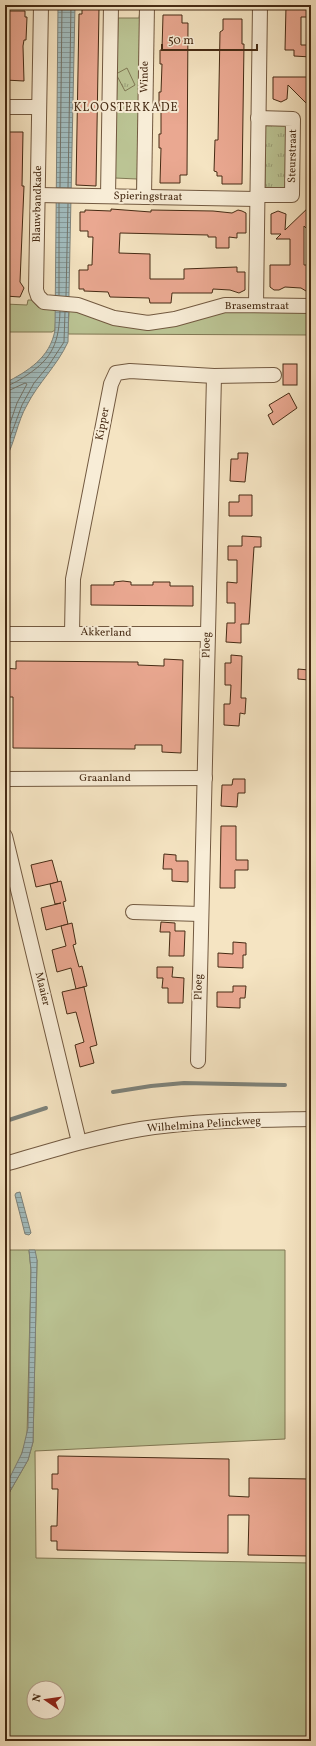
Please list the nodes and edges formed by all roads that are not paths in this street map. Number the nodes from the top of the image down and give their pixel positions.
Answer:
1 (41, 5) edge
2 (111, 5) edge
3 (147, 5) edge
4 (260, 5) edge
5 (5, 107) edge
6 (39, 107) junction
7 (258, 118) junction
8 (38, 195) junction
9 (108, 196) junction
10 (144, 197) junction
11 (257, 197) junction
12 (48, 302) joint
13 (256, 305) junction
14 (311, 306) edge
15 (274, 375) dead end
16 (214, 376) junction
17 (72, 633) junction
18 (5, 634) edge
19 (208, 634) junction
20 (205, 778) junction
21 (5, 779) edge
22 (5, 836) edge
23 (133, 912) dead end
24 (200, 914) junction
25 (198, 1061) dead end
26 (311, 1119) edge
27 (79, 1142) junction
28 (5, 1164) edge

1 - 6 street, Blauwbandkade
2 - 9 street
3 - 10 street, Winde
4 - 7 street
5 - 6 street
6 - 8 street, Blauwbandkade
7 - 11 street
7 - 11 street, Steurstraat
8 - 9 street, Spieringstraat
8 - 12 street, Blauwbandkade
9 - 10 street, Spieringstraat
10 - 11 street, Spieringstraat
11 - 13 street
12 - 13 street, Brasemstraat
13 - 14 street, Brasemstraat
15 - 16 street, Kipper
16 - 17 street, Kipper
16 - 19 street, Ploeg
17 - 18 street, Akkerland
17 - 19 street, Akkerland
19 - 20 street, Ploeg
20 - 21 street, Graanland
20 - 24 street, Ploeg
22 - 27 street, Maaier
23 - 24 street
24 - 25 street, Ploeg
26 - 27 street, Wilhelmina Pelinckweg
27 - 28 street, Wilhelmina Pelinckweg

